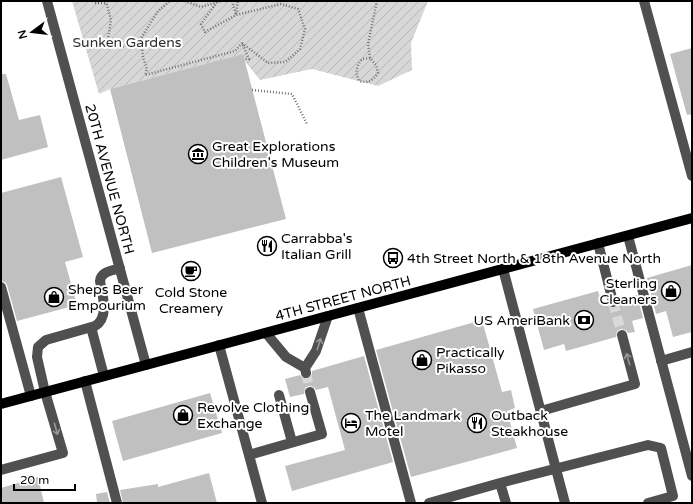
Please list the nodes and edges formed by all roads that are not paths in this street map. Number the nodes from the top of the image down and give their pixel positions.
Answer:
1 (47, 1) edge
2 (644, 1) edge
3 (692, 176) edge
4 (692, 218) edge
5 (628, 236) junction
6 (598, 243) junction
7 (120, 268) junction
8 (503, 269) junction
9 (1, 287) edge
10 (613, 302) tunnel mouth
11 (358, 308) junction
12 (328, 316) junction
13 (91, 327) junction
14 (266, 333) junction
15 (622, 335) tunnel mouth
16 (219, 345) junction
17 (692, 352) edge
18 (661, 361) junction
19 (146, 365) junction
20 (104, 376) junction
21 (85, 381) junction
22 (45, 392) junction
23 (310, 392) tunnel mouth
24 (279, 395) dead end
25 (31, 396) junction
26 (1, 404) edge
27 (541, 411) junction
28 (292, 442) junction
29 (249, 455) junction
30 (1, 470) edge
31 (556, 470) junction
32 (692, 476) edge
33 (500, 483) junction
34 (443, 501) edge
35 (117, 503) edge
36 (262, 503) edge
37 (411, 503) edge
38 (429, 503) edge
39 (506, 503) edge
40 (565, 503) edge
41 (648, 503) edge

1 - 7 street, 20TH AVENUE NORTH
2 - 3 street
4 - 5 main road, 4TH STREET NORTH
5 - 6 main road, 4TH STREET NORTH
5 - 18 street
6 - 8 main road, 4TH STREET NORTH
6 - 10 street
7 - 13 street
7 - 19 street, 20TH AVENUE NORTH
8 - 11 main road, 4TH STREET NORTH
8 - 27 street
9 - 25 street
11 - 12 main road, 4TH STREET NORTH
11 - 37 street
12 - 14 main road, 4TH STREET NORTH
14 -> 12 street
13 - 20 street
13 - 22 street
14 - 16 main road, 4TH STREET NORTH
27 -> 15 street
16 - 19 main road, 4TH STREET NORTH
16 - 29 street
17 - 18 street
18 - 32 street
19 - 20 main road, 4TH STREET NORTH
20 - 21 main road, 4TH STREET NORTH
21 - 22 main road, 4TH STREET NORTH
21 - 35 street
22 - 25 main road, 4TH STREET NORTH
22 -> 30 street
23 - 28 street
24 - 28 street
25 - 26 main road, 4TH STREET NORTH
27 - 31 street
28 - 29 street
29 - 36 street
31 - 33 street
31 - 40 street
31 - 41 street
33 - 34 street
33 - 39 street
34 - 38 street

